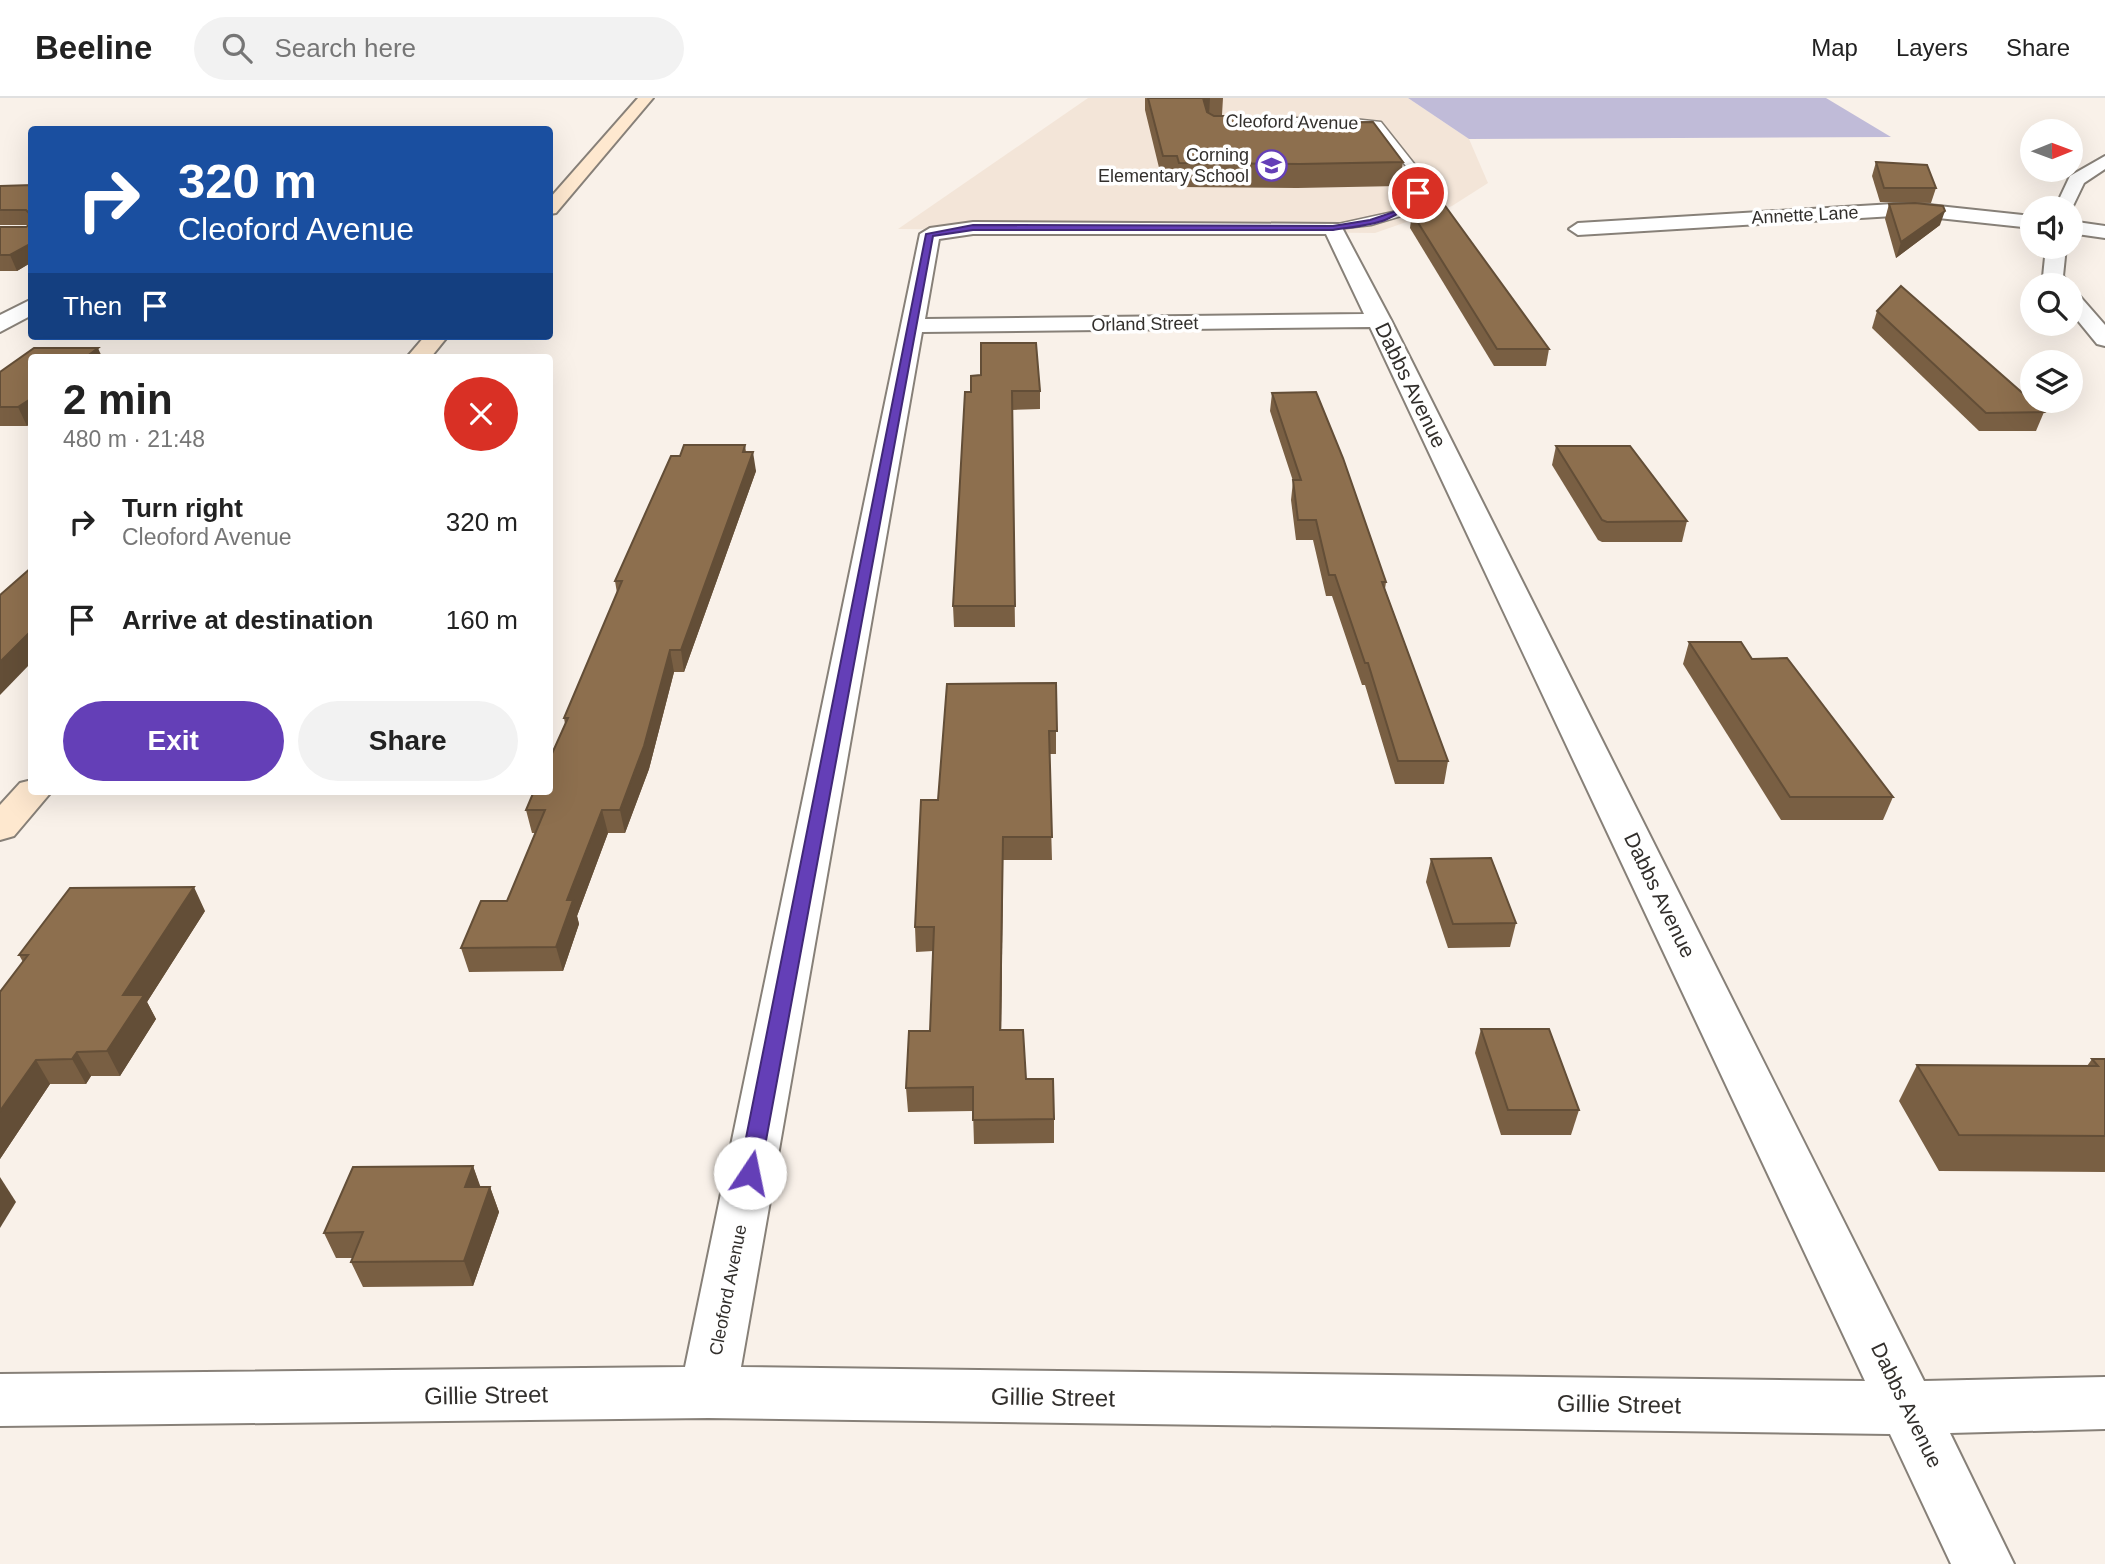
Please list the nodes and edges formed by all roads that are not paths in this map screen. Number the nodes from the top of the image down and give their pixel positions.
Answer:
1 (646, 98) edge
2 (1385, 131) junction
3 (1213, 133) edge
4 (1331, 133) edge
5 (2105, 161) edge
6 (2069, 196) edge
7 (553, 206) edge
8 (2020, 221) edge
9 (1333, 228) junction
10 (1578, 229) dead end
11 (2083, 229) edge
12 (2105, 232) edge
13 (28, 308) edge
14 (2083, 313) edge
15 (1380, 320) junction
16 (0, 325) edge
17 (911, 326) junction
18 (2105, 339) edge
19 (434, 340) edge
20 (422, 354) edge
21 (29, 795) edge
22 (0, 828) edge
23 (708, 1392) junction
24 (0, 1400) edge
25 (2105, 1404) edge
26 (1909, 1408) junction
27 (1983, 1564) edge

1 - 7 street
2 - 3 lane, Cleoford Avenue
2 - 4 lane
2 - 9 lane, Cleoford Avenue
5 - 6 street
8 - 10 street, Annette Lane
9 - 15 street, Dabbs Avenue
9 - 17 street, Cleoford Avenue
11 - 12 street
13 - 16 street
14 - 18 street
15 - 17 street, Orland Street
15 - 26 street, Dabbs Avenue
17 - 23 street, Cleoford Avenue
19 - 20 street
21 - 22 street
23 - 24 street, Gillie Street
23 - 26 street, Gillie Street
25 - 26 street, Gillie Street
26 - 27 street, Dabbs Avenue

